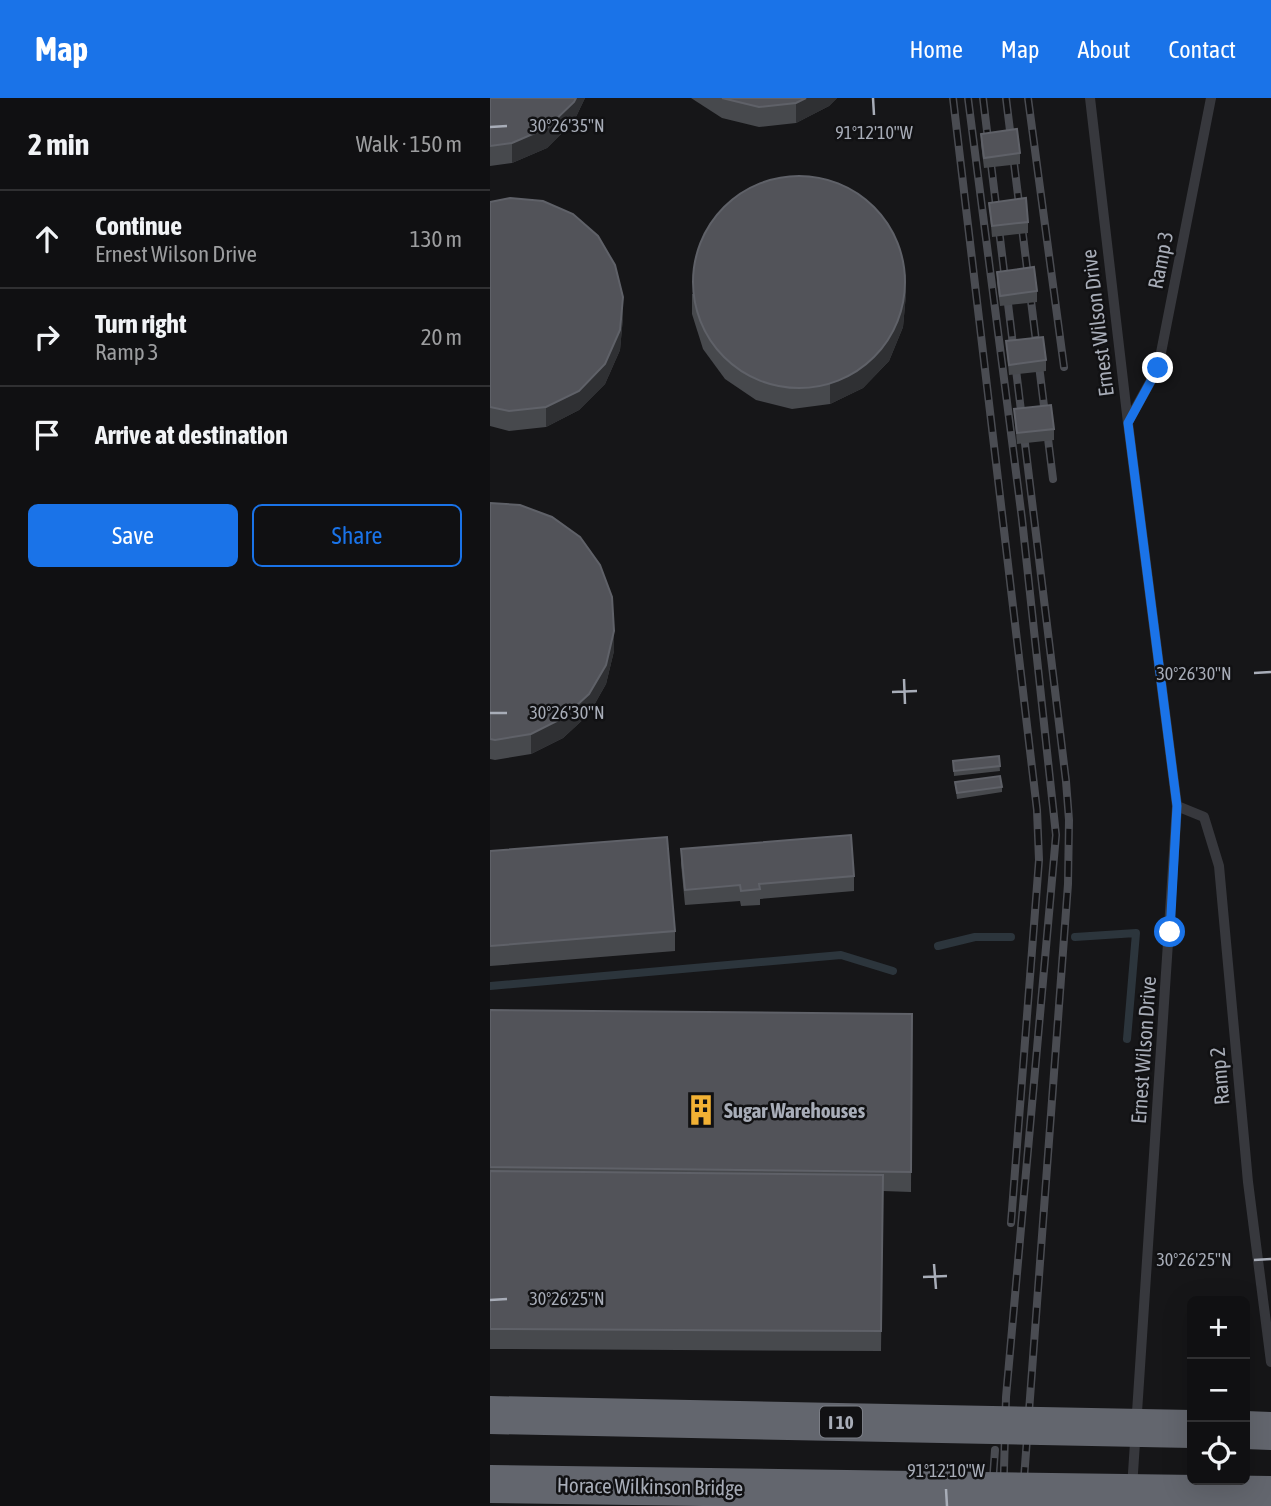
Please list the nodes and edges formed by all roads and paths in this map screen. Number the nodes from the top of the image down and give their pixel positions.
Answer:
1 (1090, 98) edge
2 (1211, 98) edge
3 (1128, 423) junction
4 (1177, 806) junction
5 (1271, 1362) edge
6 (490, 1415) edge
7 (1187, 1429) edge
8 (1250, 1430) edge
9 (1271, 1431) edge
10 (490, 1484) edge
11 (1271, 1495) edge
12 (1130, 1506) edge

1 - 3 lane, Ernest Wilson Drive
2 - 3 lane, Ramp 3
3 - 4 lane, Ernest Wilson Drive
4 - 5 lane, Ramp 2
4 - 12 lane, Ernest Wilson Drive
6 - 7 highway, I 10, bridge
8 - 9 highway
10 - 11 highway, Horace Wilkinson Bridge, bridge

